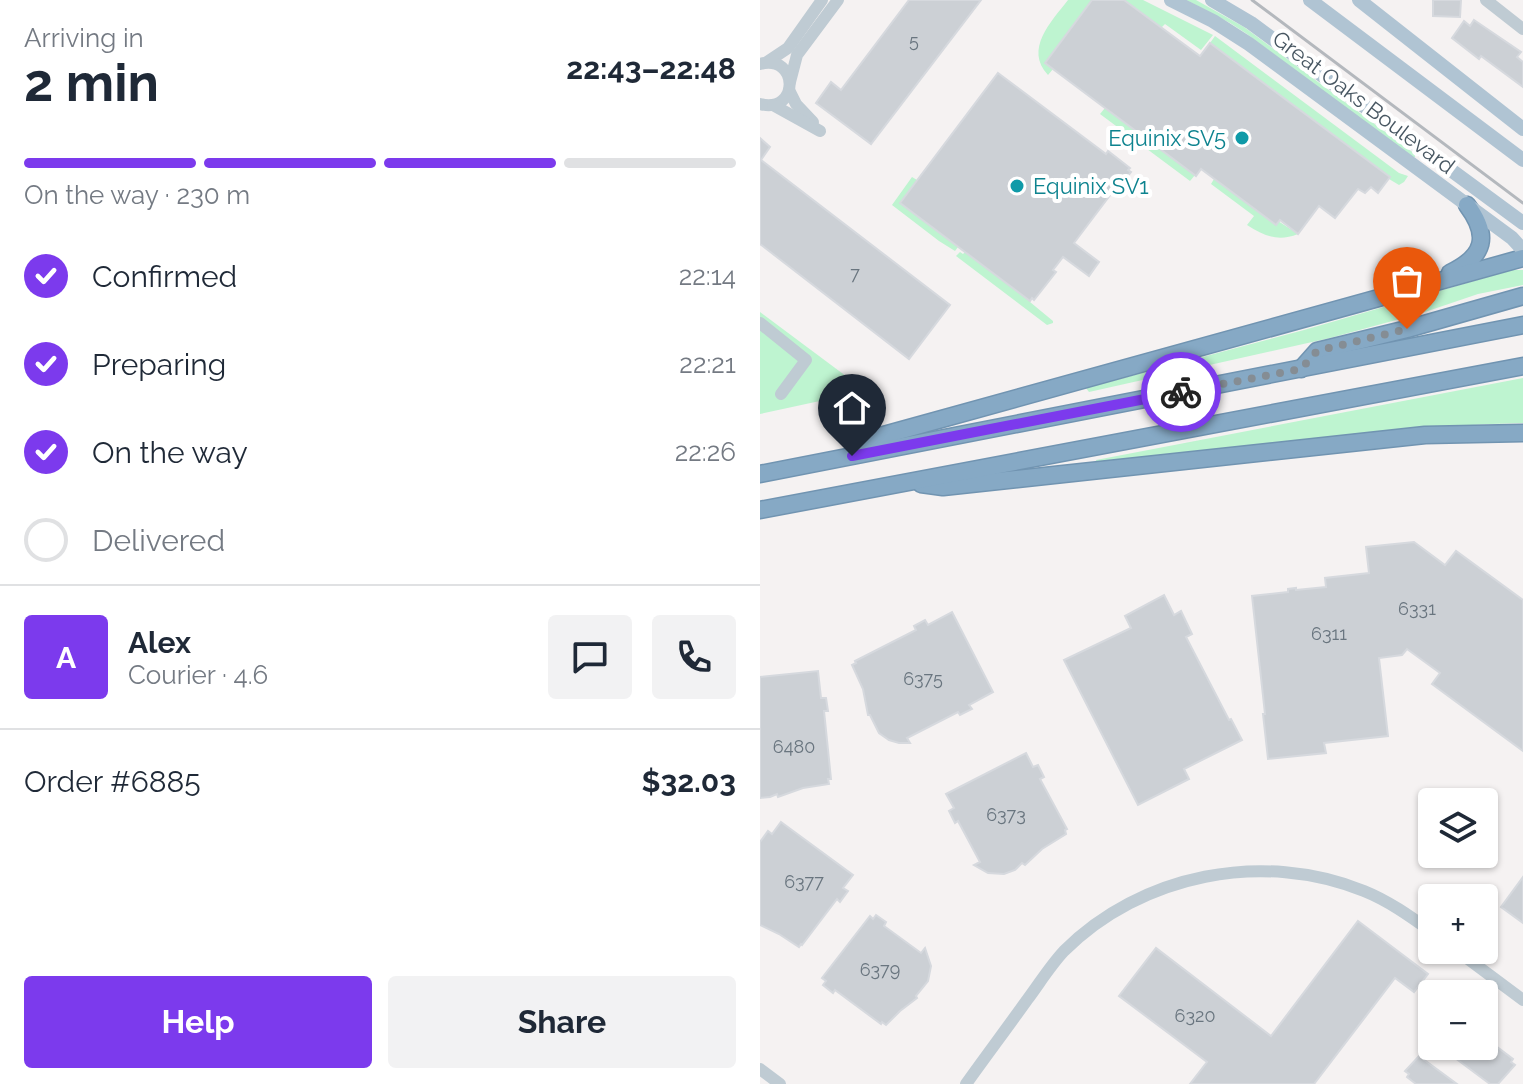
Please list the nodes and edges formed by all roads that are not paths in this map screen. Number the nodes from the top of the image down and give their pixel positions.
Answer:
1 (838, 0) edge
2 (1171, 0) edge
3 (1212, 0) edge
4 (1310, 0) edge
5 (1359, 0) edge
6 (1486, 0) edge
7 (818, 3) edge
8 (1523, 29) edge
9 (762, 63) edge
10 (790, 86) junction
11 (764, 106) edge
12 (1523, 129) edge
13 (1523, 160) edge
14 (1467, 205) junction
15 (1523, 223) edge
16 (1523, 250) edge
17 (1523, 258) edge
18 (1425, 285) junction
19 (1523, 296) edge
20 (760, 323) edge
21 (1523, 325) edge
22 (1523, 366) edge
23 (1301, 369) junction
24 (781, 394) dead end
25 (1523, 433) edge
26 (852, 456) junction
27 (760, 474) edge
28 (908, 482) junction
29 (760, 510) edge
30 (1418, 922) edge
31 (1475, 964) edge
32 (1523, 1000) edge
33 (760, 1069) edge
34 (780, 1084) edge
35 (966, 1084) edge

1 - 10 street
2 - 14 main road, Great Oaks Boulevard
3 - 15 main road, Great Oaks Boulevard
4 - 13 main road
5 - 12 main road
6 - 8 street
7 - 9 street
9 - 10 street
10 - 11 street
10 - 11 street
14 - 16 main road, Great Oaks Boulevard
14 - 18 highway
17 - 18 highway
18 - 26 highway
19 - 23 highway
20 - 24 street
21 - 23 highway
22 - 28 highway
23 - 26 highway
25 - 28 highway
26 - 27 highway
28 - 29 highway
30 - 35 street
31 - 32 street
33 - 34 street

